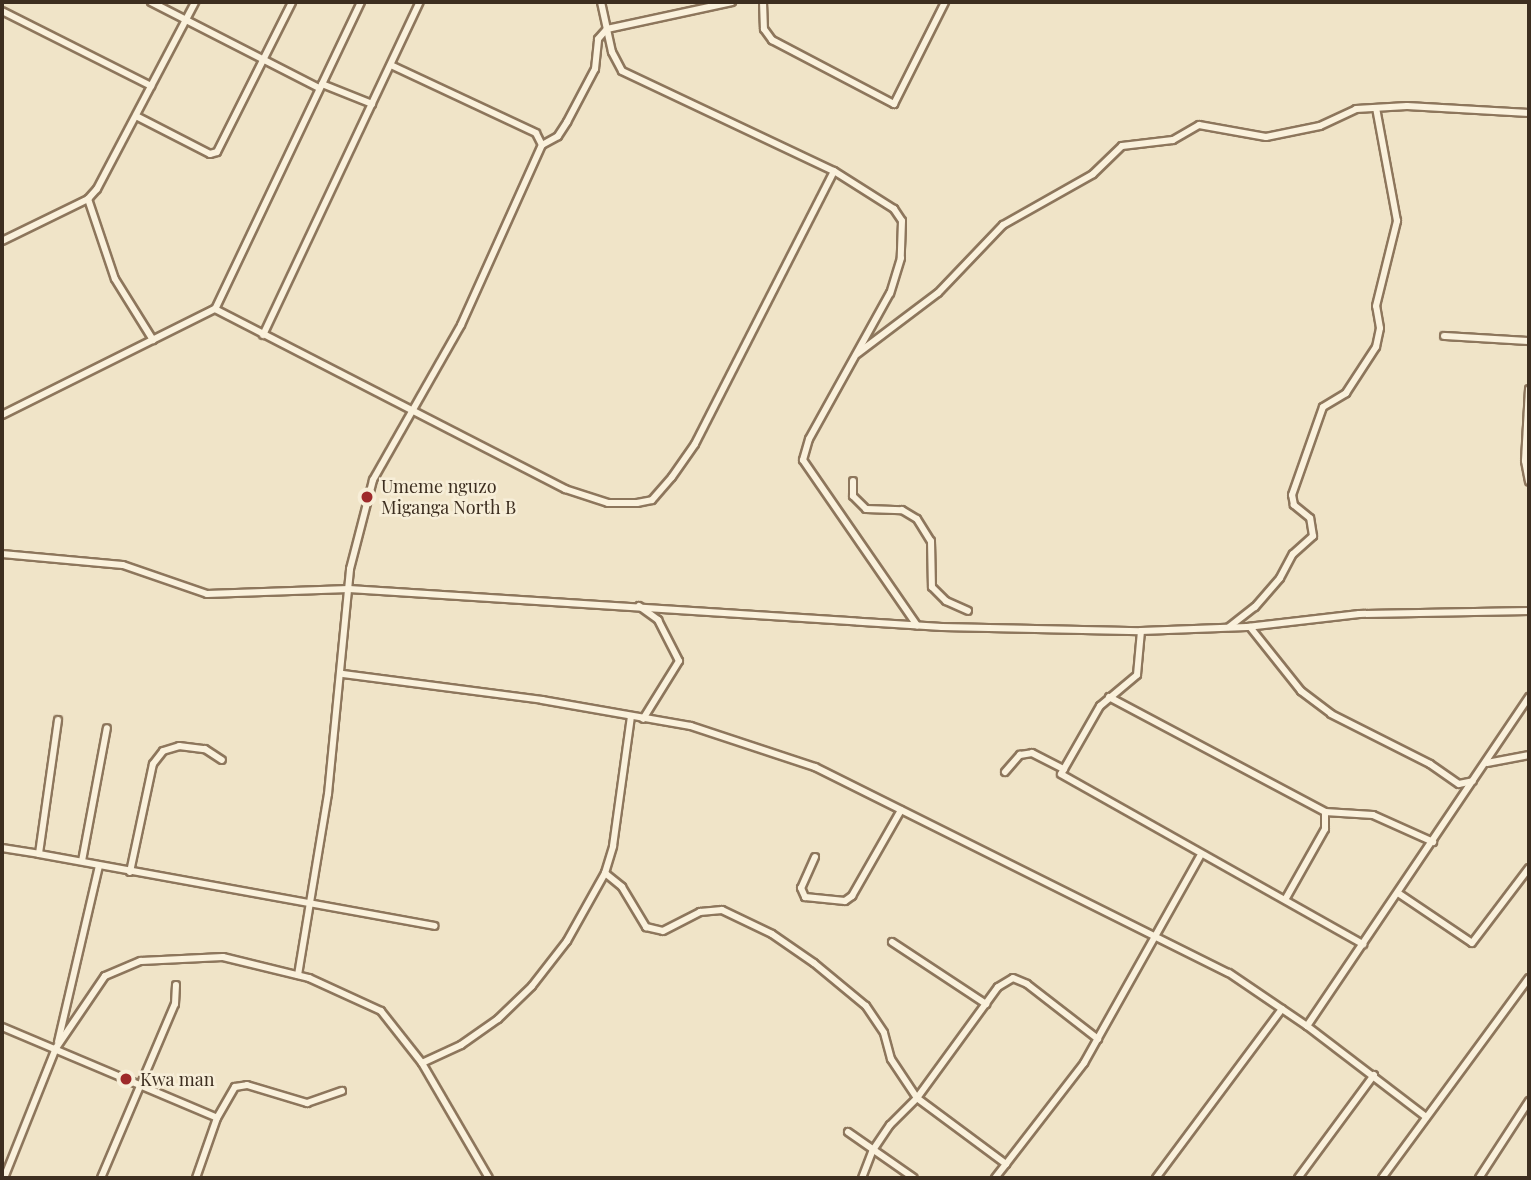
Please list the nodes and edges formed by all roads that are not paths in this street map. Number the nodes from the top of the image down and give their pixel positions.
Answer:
1 (150, 2) edge
2 (195, 2) edge
3 (292, 2) edge
4 (361, 2) edge
5 (420, 2) edge
6 (601, 2) edge
7 (732, 2) edge
8 (763, 2) edge
9 (945, 2) edge
10 (696, 6) edge
11 (2, 11) edge
12 (186, 21) junction
13 (607, 29) junction
14 (263, 59) junction
15 (391, 65) junction
16 (151, 86) junction
17 (320, 86) junction
18 (372, 104) junction
19 (1376, 108) junction
20 (1529, 113) edge
21 (136, 116) junction
22 (542, 145) junction
23 (834, 171) junction
24 (88, 199) junction
25 (2, 241) edge
26 (215, 309) junction
27 (263, 334) junction
28 (1444, 336) dead end
29 (153, 340) junction
30 (1529, 341) edge
31 (856, 355) junction
32 (1529, 389) edge
33 (416, 410) junction
34 (2, 415) edge
35 (853, 481) dead end
36 (1529, 482) edge
37 (2, 554) edge
38 (349, 589) junction
39 (638, 605) junction
40 (968, 611) dead end
41 (1529, 611) edge
42 (917, 625) junction
43 (1250, 627) junction
44 (1227, 628) junction
45 (1141, 631) junction
46 (343, 674) junction
47 (1529, 697) edge
48 (1109, 698) junction
49 (631, 718) junction
50 (643, 719) junction
51 (58, 720) dead end
52 (107, 727) dead end
53 (1529, 755) edge
54 (222, 760) dead end
55 (1487, 763) junction
56 (1064, 768) junction
57 (1005, 772) dead end
58 (1478, 777) junction
59 (901, 810) junction
60 (1325, 812) junction
61 (1433, 842) junction
62 (2, 848) edge
63 (39, 855) junction
64 (1200, 856) junction
65 (815, 857) dead end
66 (82, 861) junction
67 (99, 866) junction
68 (1529, 867) edge
69 (130, 872) junction
70 (605, 873) junction
71 (1398, 893) junction
72 (1285, 900) junction
73 (311, 904) junction
74 (435, 926) dead end
75 (1158, 936) junction
76 (892, 942) dead end
77 (1363, 944) junction
78 (298, 975) junction
79 (1529, 978) edge
80 (176, 985) dead end
81 (986, 1004) junction
82 (1282, 1009) junction
83 (1307, 1026) junction
84 (2, 1027) edge
85 (1098, 1039) junction
86 (56, 1049) junction
87 (422, 1063) junction
88 (1374, 1075) junction
89 (139, 1087) junction
90 (342, 1091) dead end
91 (917, 1098) junction
92 (1529, 1101) edge
93 (1426, 1117) junction
94 (217, 1118) junction
95 (848, 1132) dead end
96 (873, 1150) junction
97 (1006, 1164) junction
98 (4, 1178) edge
99 (101, 1178) edge
100 (196, 1178) edge
101 (489, 1178) edge
102 (862, 1178) edge
103 (914, 1178) edge
104 (995, 1178) edge
105 (1156, 1178) edge
106 (1298, 1178) edge
107 (1382, 1178) edge
108 (1479, 1178) edge

1 - 12 street
2 - 12 street
3 - 14 street
4 - 17 street
5 - 15 street
6 - 13 street
7 - 10 street
8 - 9 street
10 - 13 street
11 - 16 street
12 - 14 street
12 - 16 street
13 - 22 street
13 - 23 street
14 - 17 street
14 - 21 street
15 - 18 street
15 - 22 street
16 - 21 street
17 - 18 street
17 - 26 street
18 - 27 street
19 - 20 street
19 - 31 street
19 - 44 street
21 - 24 street
22 - 33 street
23 - 31 street
23 - 33 street
24 - 25 street
24 - 29 street
26 - 27 street
26 - 29 street
27 - 33 street
28 - 30 street
29 - 34 street
31 - 42 street
32 - 36 street
33 - 38 street
35 - 40 street
37 - 38 street
38 - 39 street
38 - 46 street
39 - 42 street
39 - 50 street
41 - 43 street
42 - 45 street
43 - 44 street
43 - 58 street
44 - 45 street
45 - 48 street
46 - 49 street
46 - 73 street
47 - 55 street
48 - 56 street
48 - 60 street
49 - 50 street
49 - 70 street
50 - 59 street
51 - 63 street
52 - 66 street
53 - 55 street
54 - 69 street
55 - 58 street
56 - 57 street
56 - 64 street
58 - 61 street
59 - 65 street
59 - 75 street
60 - 61 street
60 - 72 street
61 - 71 street
62 - 63 street
63 - 66 street
64 - 72 street
64 - 75 street
66 - 67 street
67 - 69 street
67 - 86 street
68 - 71 street
69 - 73 street
70 - 87 street
70 - 91 street
71 - 77 street
72 - 77 street
73 - 74 street
73 - 78 street
75 - 82 street
75 - 85 street
76 - 81 street
77 - 83 street
78 - 86 street
78 - 87 street
79 - 93 street
80 - 89 street
81 - 85 street
81 - 91 street
82 - 83 street
82 - 105 street
83 - 88 street
84 - 86 street
85 - 97 street
86 - 89 street
86 - 98 street
87 - 101 street
88 - 93 street
88 - 106 street
89 - 94 street
89 - 99 street
90 - 94 street
91 - 96 street
91 - 97 street
92 - 108 street
93 - 107 street
94 - 100 street
95 - 96 street
96 - 102 street
96 - 103 street
97 - 104 street

